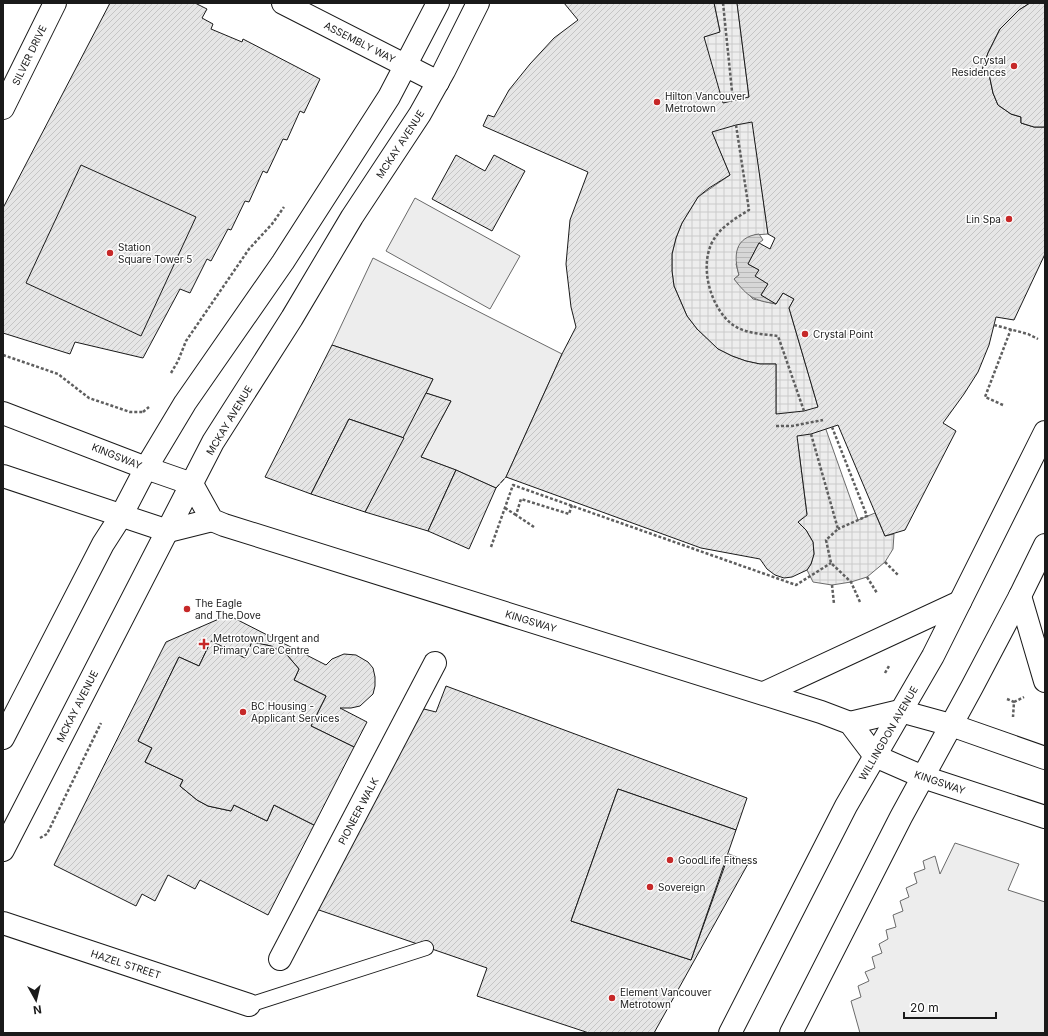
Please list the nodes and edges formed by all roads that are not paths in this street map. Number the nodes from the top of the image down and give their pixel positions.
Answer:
1 (55, 3) edge
2 (283, 3) edge
3 (438, 3) edge
4 (478, 3) edge
5 (406, 66) junction
6 (438, 82) junction
7 (3, 108) edge
8 (3, 413) edge
9 (1045, 432) edge
10 (146, 468) junction
11 (3, 476) edge
12 (192, 484) junction
13 (121, 516) junction
14 (212, 520) junction
15 (168, 531) junction
16 (1045, 545) edge
17 (1020, 596) junction
18 (960, 602) junction
19 (435, 663) dead end
20 (1045, 681) edge
21 (764, 693) junction
22 (900, 711) junction
23 (850, 723) junction
24 (951, 725) junction
25 (3, 738) edge
26 (875, 756) junction
27 (1045, 758) edge
28 (923, 777) junction
29 (1045, 817) edge
30 (3, 850) edge
31 (3, 923) edge
32 (426, 948) dead end
33 (280, 959) dead end
34 (249, 1005) joint
35 (730, 1033) edge
36 (791, 1033) edge

1 - 7 main road, SILVER DRIVE
2 - 5 main road, ASSEMBLY WAY
3 - 5 main road
4 - 6 main road, MCKAY AVENUE
5 - 6 main road, ASSEMBLY WAY
5 - 10 main road
6 - 12 main road, MCKAY AVENUE
8 - 10 main road, KINGSWAY
9 - 18 main road, WILLINGDON AVENUE
10 - 12 main road, KINGSWAY
10 - 13 main road
11 - 13 main road
12 - 14 main road
12 - 15 main road, MCKAY AVENUE
13 - 15 main road
13 - 25 main road
14 - 15 main road
14 - 21 main road, KINGSWAY
15 - 30 main road, MCKAY AVENUE
16 - 17 main road
17 - 20 main road
17 - 24 main road
18 - 21 main road
18 - 22 main road, WILLINGDON AVENUE
19 - 33 main road, PIONEER WALK
21 - 23 main road, KINGSWAY
22 - 23 main road
22 - 24 main road
22 - 26 main road, WILLINGDON AVENUE
23 - 26 main road, KINGSWAY
24 - 27 main road
24 - 28 main road
26 - 28 main road, KINGSWAY
26 - 35 main road, WILLINGDON AVENUE
28 - 29 main road, KINGSWAY
28 - 36 main road
31 - 34 main road, HAZEL STREET
32 - 34 lane

